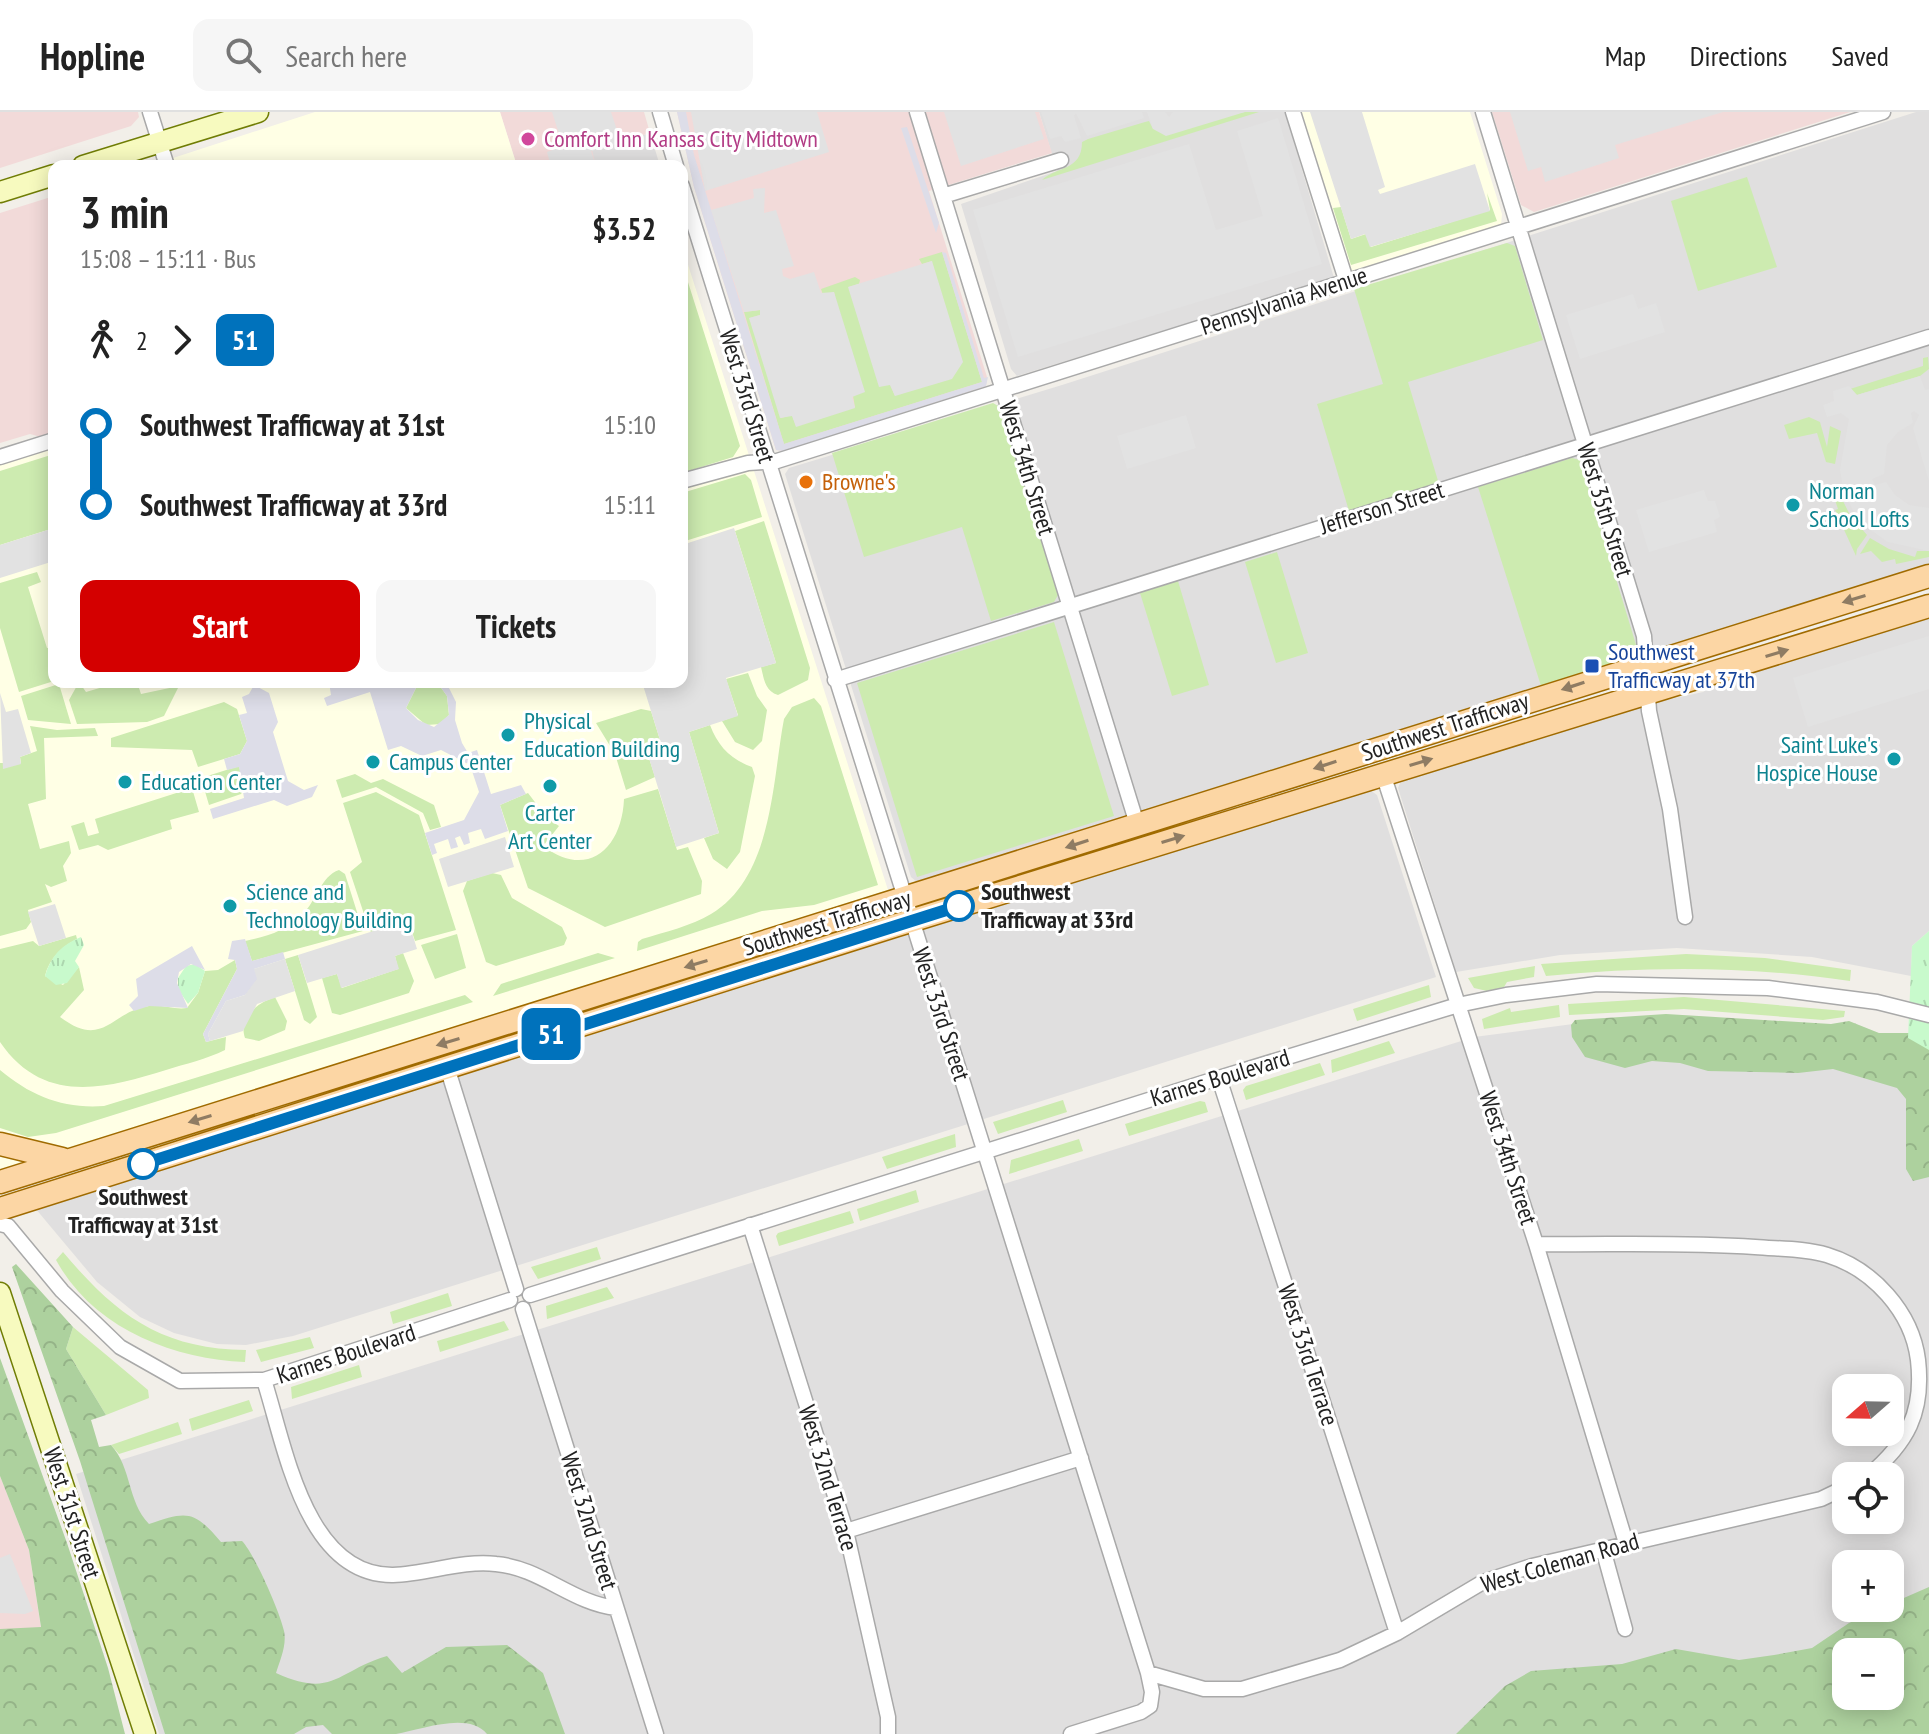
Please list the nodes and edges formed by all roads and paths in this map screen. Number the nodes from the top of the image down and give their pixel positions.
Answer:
1 (150, 112) edge
2 (258, 112) edge
3 (660, 112) edge
4 (917, 112) edge
5 (1293, 112) edge
6 (1483, 112) edge
7 (1883, 112) edge
8 (159, 142) junction
9 (102, 160) edge
10 (165, 160) edge
11 (674, 160) edge
12 (1061, 160) dead end
13 (48, 177) edge
14 (0, 192) edge
15 (943, 196) junction
16 (688, 205) edge
17 (1519, 229) junction
18 (1346, 280) junction
19 (1929, 337) edge
20 (1003, 391) junction
21 (48, 442) edge
22 (1585, 444) junction
23 (0, 457) edge
24 (767, 462) junction
25 (688, 479) edge
26 (1929, 576) edge
27 (1070, 606) junction
28 (1929, 606) edge
29 (1647, 663) junction
30 (835, 680) junction
31 (1649, 692) junction
32 (1383, 774) junction
33 (1137, 824) junction
34 (904, 899) junction
35 (1685, 917) dead end
36 (911, 921) junction
37 (1458, 1005) junction
38 (1929, 1015) edge
39 (447, 1067) junction
40 (1219, 1078) junction
41 (0, 1144) edge
42 (984, 1152) junction
43 (67, 1160) junction
44 (0, 1182) edge
45 (0, 1209) edge
46 (0, 1224) edge
47 (750, 1225) junction
48 (1536, 1244) junction
49 (0, 1293) edge
50 (520, 1298) junction
51 (264, 1380) junction
52 (1081, 1458) junction
53 (1884, 1462) edge
54 (1832, 1494) edge
55 (846, 1531) junction
56 (1626, 1543) junction
57 (1603, 1549) junction
58 (616, 1608) junction
59 (1625, 1629) dead end
60 (1397, 1633) junction
61 (1148, 1673) junction
62 (145, 1734) edge
63 (656, 1734) edge
64 (888, 1734) edge
65 (1071, 1734) edge

1 - 8 street
2 - 8 main road
3 - 11 street
4 - 15 street, West 34th Street
5 - 18 street
6 - 17 street, West 35th Street
7 - 17 street, Pennsylvania Avenue
8 - 9 main road
8 - 10 street
12 - 15 street
13 - 14 main road
15 - 20 street, West 34th Street
16 - 24 street, West 33rd Street
17 - 18 street, Pennsylvania Avenue
17 - 22 street, West 35th Street
18 - 20 street, Pennsylvania Avenue
19 - 22 street, Jefferson Street
20 - 24 street, Pennsylvania Avenue
20 - 27 street, West 34th Street
21 - 23 street
22 - 27 street, Jefferson Street
22 - 29 street, West 35th Street
24 - 25 street, Pennsylvania Avenue
24 - 30 street, West 33rd Street
26 -> 29 main road, Southwest Trafficway
27 - 30 street, Jefferson Street
27 - 33 street, West 34th Street
31 -> 28 main road, Southwest Trafficway
29 - 31 street, West 35th Street
29 -> 33 main road, Southwest Trafficway
30 - 34 street, West 33rd Street
32 -> 31 main road, Southwest Trafficway
31 - 35 street, West 35th Street
36 -> 32 main road, Southwest Trafficway
32 - 37 street, West 34th Street
33 -> 34 main road, Southwest Trafficway
34 - 36 street, West 33rd Street
34 -> 43 main road, Southwest Trafficway
36 - 39 main road, Southwest Trafficway
36 - 42 street, West 33rd Street
37 - 38 street, Karnes Boulevard
37 - 40 street, Karnes Boulevard
37 - 48 street, West 34th Street
39 - 45 main road, Southwest Trafficway
39 - 50 street, West 32nd Street
40 - 42 street, Karnes Boulevard
40 - 60 street, West 33rd Terrace
41 - 43 main road
42 - 47 street, Karnes Boulevard
42 - 52 street, West 33rd Street
43 - 44 main road, Southwest Trafficway
46 - 51 street, Karnes Boulevard
47 - 50 street, Karnes Boulevard
47 - 55 street, West 32nd Terrace
48 - 53 street
48 - 56 street, West 34th Street
49 - 62 main road, West 31st Street
50 - 51 street, Karnes Boulevard
50 - 58 street, West 32nd Street
51 - 58 street
52 - 55 street
52 - 61 street, West 33rd Street
54 - 56 street, West Coleman Road
55 - 64 street, West 32nd Terrace
56 - 57 street, West Coleman Road
57 - 59 street
57 - 60 street, West Coleman Road
58 - 63 street, West 32nd Street
60 - 61 street, West Coleman Road
61 - 65 street, West 33rd Street

